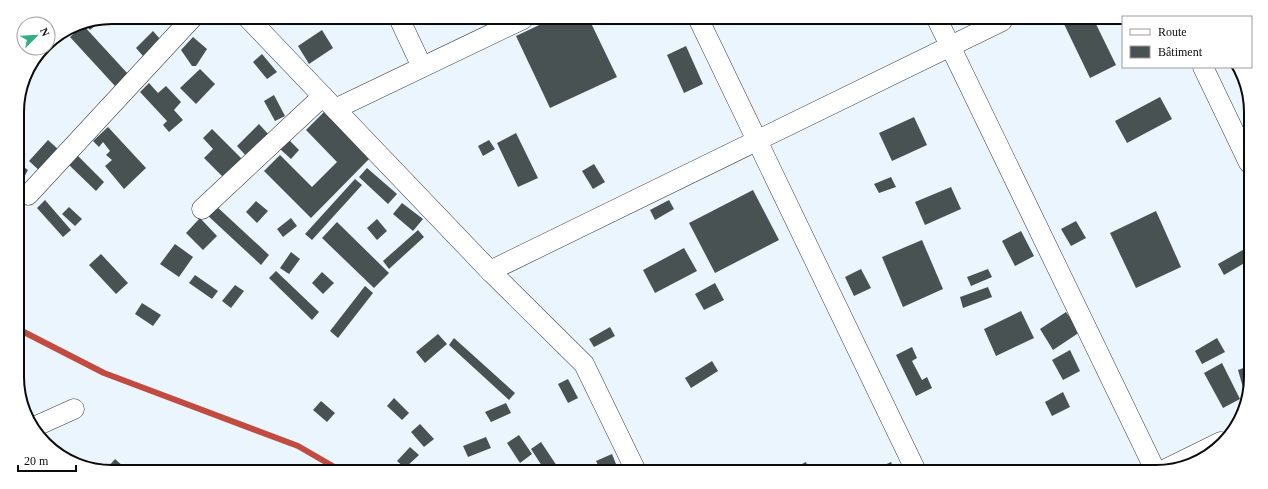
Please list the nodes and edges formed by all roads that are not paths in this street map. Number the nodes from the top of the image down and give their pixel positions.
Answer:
1 (187, 24) edge
2 (254, 24) edge
3 (402, 24) edge
4 (513, 24) edge
5 (701, 24) edge
6 (939, 24) edge
7 (996, 24) edge
8 (950, 46) junction
9 (422, 68) junction
10 (1204, 68) edge
11 (329, 103) junction
12 (1244, 139) edge
13 (757, 141) junction
14 (28, 195) dead end
15 (202, 209) dead end
16 (490, 271) junction
17 (74, 409) dead end
18 (38, 425) edge
19 (1204, 450) edge
20 (1185, 460) edge
21 (633, 465) edge
22 (913, 465) edge
23 (1153, 465) edge

1 - 14 street
2 - 11 street
3 - 9 street
4 - 9 street
5 - 13 street
6 - 8 street
7 - 8 street
8 - 13 street
8 - 23 street
9 - 11 street
10 - 12 street
11 - 15 street
11 - 16 street
13 - 16 street
13 - 22 street
16 - 21 street
17 - 18 street
19 - 20 street

